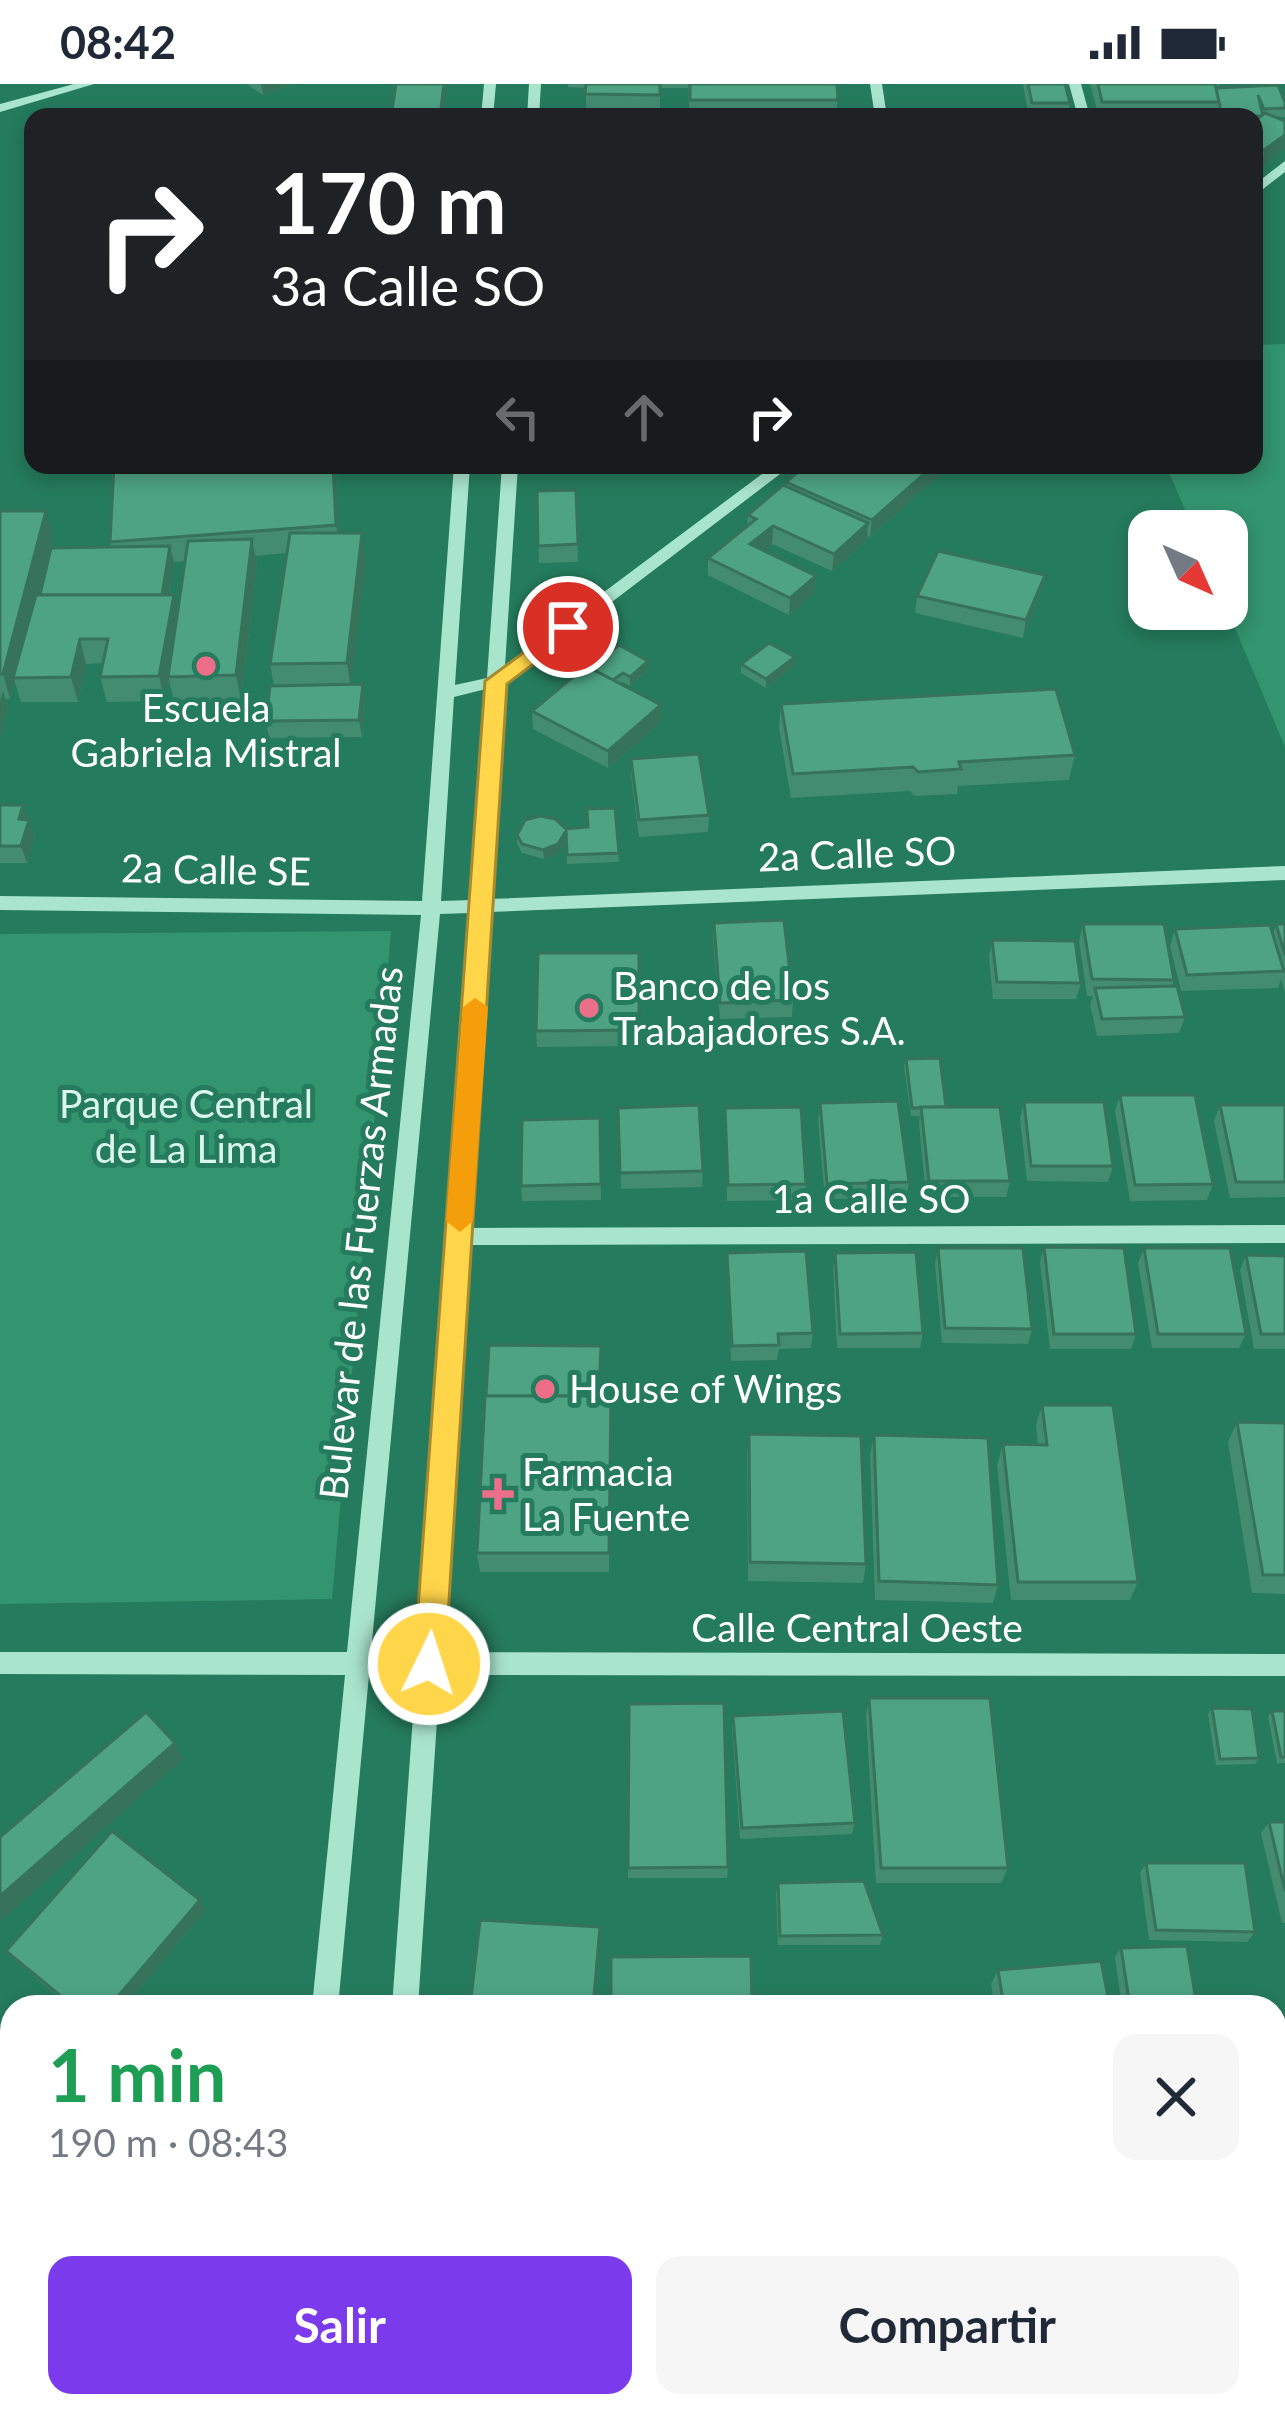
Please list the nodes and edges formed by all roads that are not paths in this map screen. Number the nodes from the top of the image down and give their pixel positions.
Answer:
1 (88, 84) edge
2 (0, 107) edge
3 (461, 474) edge
4 (509, 474) edge
5 (772, 474) edge
6 (496, 681) junction
7 (446, 693) junction
8 (1285, 873) edge
9 (0, 904) edge
10 (482, 906) junction
11 (431, 908) junction
12 (1285, 1234) edge
13 (458, 1237) junction
14 (358, 1662) junction
15 (0, 1663) edge
16 (429, 1664) junction
17 (1285, 1665) edge
18 (326, 1995) edge
19 (406, 1995) edge

1 - 2 street
3 - 7 street, Bulevar de las Fuerzas Armadas
4 - 6 street
5 - 6 street
6 - 7 street
6 - 10 street
7 - 11 street, Bulevar de las Fuerzas Armadas
8 - 10 street, 2a Calle SO
9 - 11 street, 2a Calle SE
10 - 11 street, 2a Calle SO
10 - 13 street
11 - 14 street, Bulevar de las Fuerzas Armadas
12 - 13 street, 1a Calle SO
13 - 16 street
14 - 15 street, Calle Central Oeste
14 - 16 street, Calle Central Oeste
14 - 18 street, Bulevar de las Fuerzas Armadas
16 - 17 street, Calle Central Oeste
16 - 19 street

